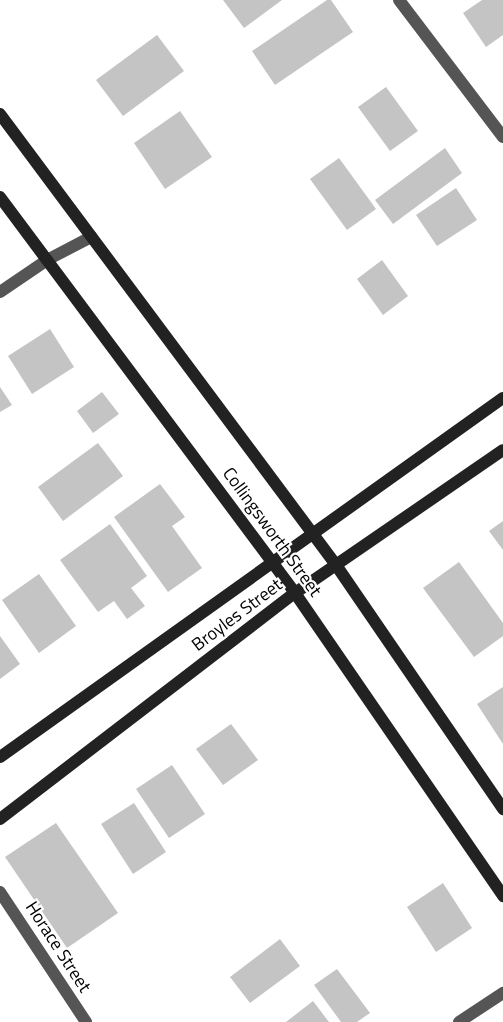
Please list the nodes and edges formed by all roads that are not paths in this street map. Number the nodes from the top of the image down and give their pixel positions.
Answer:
1 (399, 0) edge
2 (0, 114) edge
3 (503, 137) edge
4 (0, 197) edge
5 (91, 237) junction
6 (46, 260) junction
7 (0, 292) edge
8 (503, 398) edge
9 (503, 450) edge
10 (312, 533) junction
11 (271, 561) junction
12 (336, 565) junction
13 (295, 593) junction
14 (0, 757) edge
15 (503, 809) edge
16 (0, 819) edge
17 (0, 892) edge
18 (503, 896) edge
19 (503, 993) edge
20 (86, 1022) edge
21 (459, 1022) edge

1 - 3 street
2 - 5 main road, Collingsworth Street
4 - 6 main road, Collingsworth Street
5 - 6 street
5 - 10 main road, Collingsworth Street
6 - 7 street
6 - 11 main road, Collingsworth Street
8 - 10 main road, Broyles Street
9 - 12 main road, Broyles Street
10 - 11 main road, Broyles Street
10 - 12 main road, Collingsworth Street
11 - 13 main road, Collingsworth Street
11 - 14 main road, Broyles Street
12 - 13 main road, Broyles Street
12 - 15 main road, Collingsworth Street
13 - 16 main road, Broyles Street
13 - 18 main road, Collingsworth Street
17 - 20 street, Horace Street
19 - 21 street

